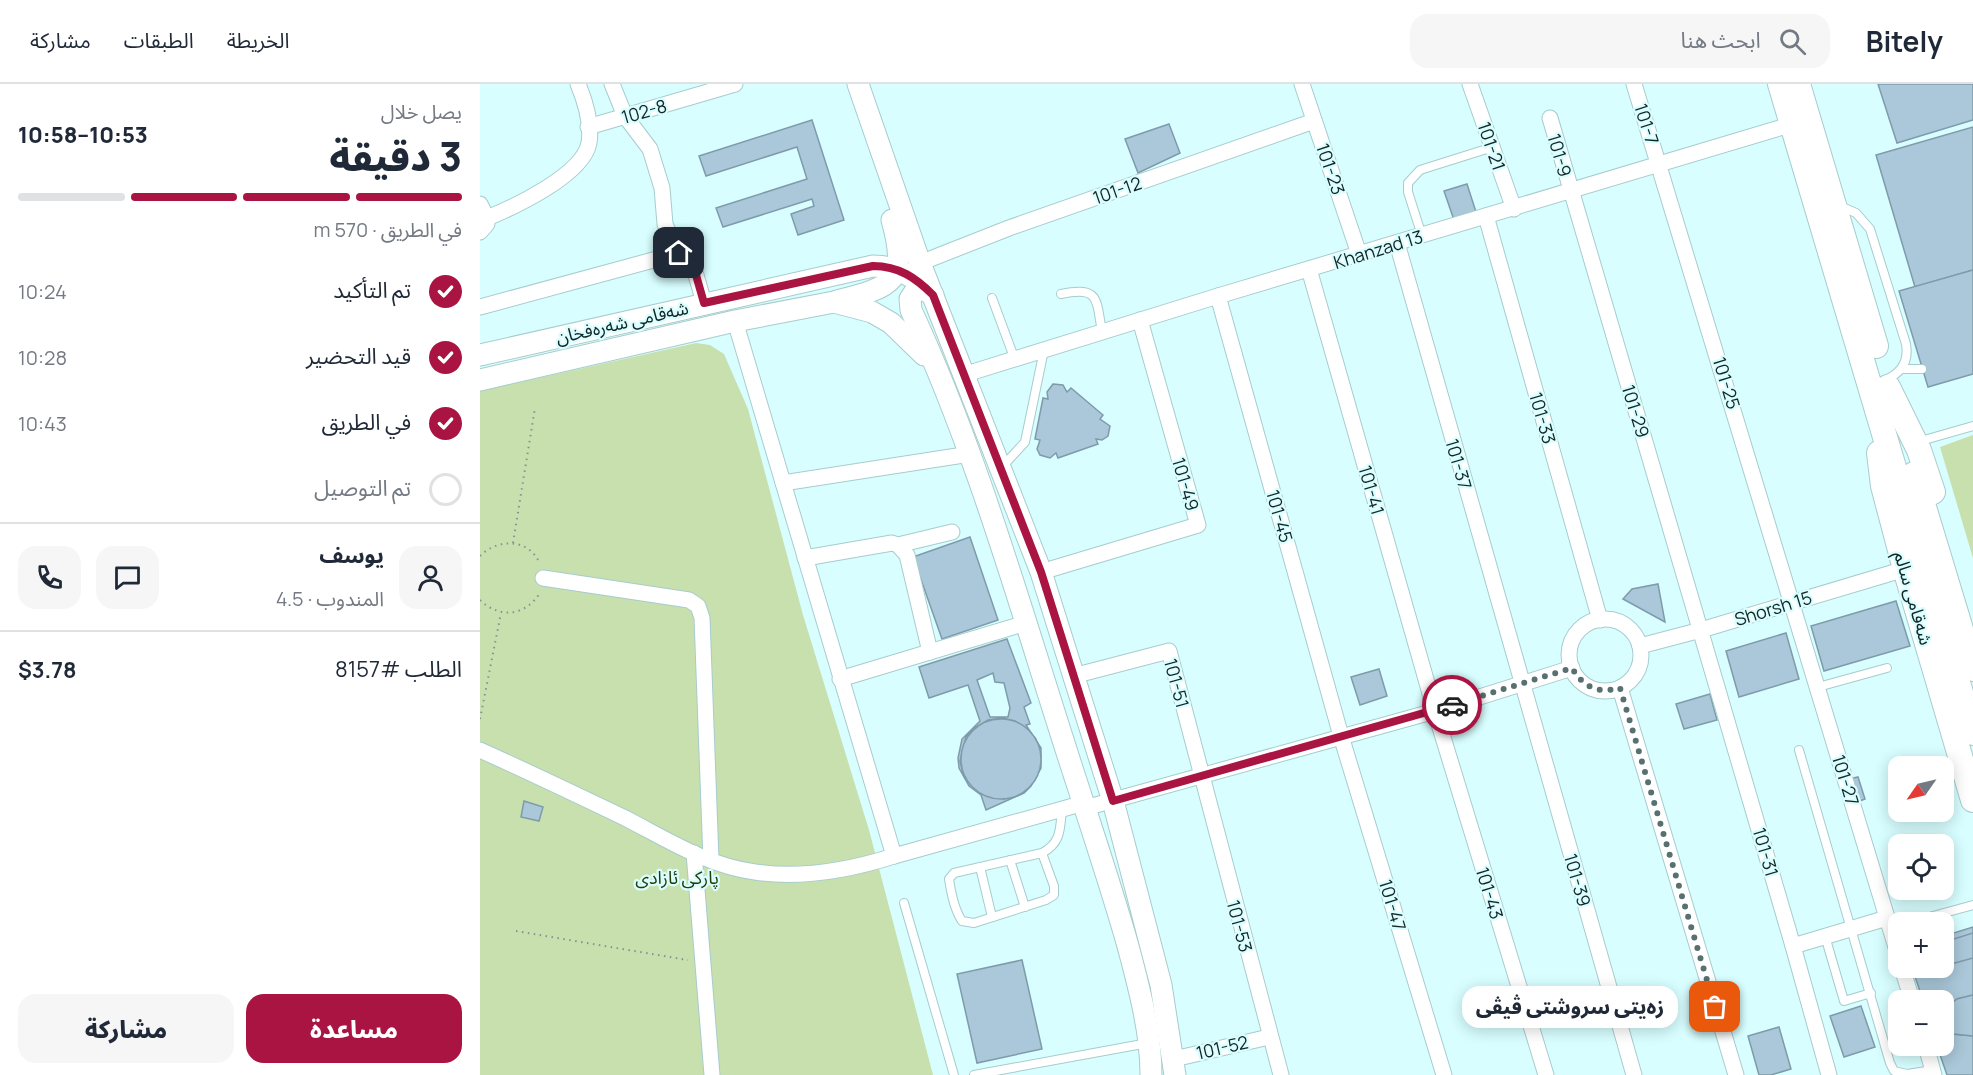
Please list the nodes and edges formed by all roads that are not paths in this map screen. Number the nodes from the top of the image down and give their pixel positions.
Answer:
1 (578, 84) edge
2 (612, 84) edge
3 (735, 84) edge
4 (846, 84) edge
5 (858, 84) edge
6 (1302, 84) edge
7 (1470, 84) edge
8 (1634, 84) edge
9 (1780, 84) edge
10 (1798, 84) edge
11 (625, 117) junction
12 (1550, 118) dead end
13 (1314, 121) junction
14 (1793, 124) junction
15 (588, 127) junction
16 (1493, 147) junction
17 (1661, 164) junction
18 (1571, 192) junction
19 (480, 204) edge
20 (1514, 209) junction
21 (1486, 216) junction
22 (483, 225) edge
23 (1422, 236) junction
24 (1397, 243) junction
25 (679, 253) junction
26 (1359, 254) junction
27 (920, 263) junction
28 (897, 269) junction
29 (1309, 269) junction
30 (1061, 294) dead end
31 (933, 295) junction
32 (1218, 296) junction
33 (992, 298) dead end
34 (834, 302) junction
35 (704, 303) junction
36 (480, 307) edge
37 (1140, 320) junction
38 (735, 321) junction
39 (1102, 332) junction
40 (1044, 350) junction
41 (480, 355) edge
42 (1015, 360) junction
43 (1922, 369) dead end
44 (953, 378) junction
45 (480, 380) edge
46 (1887, 382) junction
47 (1973, 426) edge
48 (1916, 442) junction
49 (970, 454) junction
50 (1001, 468) junction
51 (783, 483) junction
52 (952, 532) dead end
53 (898, 545) junction
54 (805, 558) junction
55 (1905, 569) junction
56 (1041, 572) junction
57 (543, 578) road end
58 (1792, 602) junction
59 (1973, 610) edge
60 (1600, 620) junction
61 (1026, 623) junction
62 (1701, 630) junction
63 (1640, 645) junction
64 (930, 652) junction
65 (1572, 668) junction
66 (1887, 668) dead end
67 (1973, 669) edge
68 (1074, 676) junction
69 (840, 679) junction
70 (1522, 685) junction
71 (1818, 687) junction
72 (1620, 688) junction
73 (1435, 711) junction
74 (1973, 733) edge
75 (1341, 736) junction
76 (480, 750) edge
77 (1799, 750) dead end
78 (1201, 776) junction
79 (1973, 800) edge
80 (1113, 801) junction
81 (1084, 806) junction
82 (1062, 809) junction
83 (694, 853) junction
84 (1042, 853) junction
85 (894, 856) junction
86 (711, 860) junction
87 (1010, 860) junction
88 (980, 867) junction
89 (904, 903) dead end
90 (1973, 905) edge
91 (1025, 907) junction
92 (1888, 912) edge
93 (1947, 912) edge
94 (992, 917) junction
95 (1888, 924) edge
96 (1852, 928) junction
97 (1824, 936) junction
98 (1793, 946) junction
99 (1871, 993) junction
100 (1269, 1037) junction
101 (1150, 1043) junction
102 (1929, 1056) edge
103 (1174, 1067) edge
104 (1934, 1072) edge
105 (712, 1075) edge
106 (954, 1075) edge
107 (974, 1075) edge
108 (1151, 1075) edge
109 (1281, 1075) edge
110 (1444, 1075) edge
111 (1546, 1075) edge
112 (1634, 1075) edge
113 (1736, 1075) edge
114 (1828, 1075) edge

1 - 15 street
2 - 11 street
3 - 11 street, 102-8
4 - 28 main road
5 - 27 main road
6 - 13 street, 101-23
7 - 16 street, 101-21
8 - 17 street, 101-7
9 - 14 main road, شەقامی سالم
10 - 46 main road, شەقامی سالم
11 - 15 street, 102-8
11 - 25 street
12 - 18 street, 101-9
13 - 26 street, 101-23
13 - 27 street, 101-12
14 - 17 street, Khanzad 13
14 - 46 main road, شەقامی سالم
15 - 22 street
16 - 20 street, 101-21
16 - 23 lane
17 - 18 street, Khanzad 13
17 - 58 street, 101-25
18 - 20 street, Khanzad 13
18 - 62 street, 101-29
19 - 22 street
20 - 21 street, Khanzad 13
21 - 23 street, Khanzad 13
21 - 60 street, 101-33
23 - 24 street, Khanzad 13
24 - 26 street, Khanzad 13
24 - 70 street, 101-37
25 - 35 street
25 - 36 street
26 - 29 street, Khanzad 13
27 - 31 main road
28 - 31 main road, شەقامی شەرەفخان
28 - 34 main road
28 - 35 main road, شەقامی شەرەفخان
29 - 32 street, Khanzad 13
29 - 73 street, 101-41
30 - 39 lane
31 - 44 main road
32 - 37 street, Khanzad 13
32 - 75 street, 101-45
33 - 42 lane
34 - 38 main road
34 - 44 main road
35 - 41 main road, شەقامی شەرەفخان
37 - 39 street, Khanzad 13
37 - 56 street, 101-49
38 - 45 main road
38 - 51 street
39 - 40 street, Khanzad 13
40 - 42 street, Khanzad 13
40 - 50 lane
42 - 44 street, Khanzad 13
43 - 46 lane
44 - 49 main road
44 - 50 main road
46 - 48 main road, شەقامی سالم
46 - 55 main road, شەقامی سالم
46 - 67 main road, شەقامی سالم
46 - 74 main road, شەقامی سالم
47 - 48 lane
48 - 59 main road, شەقامی سالم
49 - 51 street
49 - 61 main road
50 - 56 main road
51 - 54 street
52 - 53 street
53 - 54 street
53 - 64 street
54 - 69 street
55 - 58 street, Shorsh 15
55 - 79 main road, شەقامی سالم
56 - 68 main road
57 - 86 street
58 - 62 street, Shorsh 15
58 - 71 street, 101-27
60 - 63 street
60 - 65 street
61 - 64 street
61 - 81 main road
62 - 63 street, Shorsh 15
62 - 98 street, 101-31
63 - 72 street
64 - 69 street
65 - 70 street
65 - 72 street
66 - 71 lane
68 - 78 street, 101-51
68 - 80 main road
69 - 85 street
70 - 73 street
70 - 112 street, 101-39
71 - 92 street, 101-27
72 - 113 street
73 - 75 street
73 - 111 street, 101-43
75 - 78 street
75 - 110 street, 101-47
76 - 83 street
77 - 96 lane
78 - 80 street
78 - 100 street, 101-53
80 - 81 street
80 - 103 main road
81 - 82 street
81 - 101 main road
82 - 84 lane
82 - 85 street
83 - 86 street
83 - 105 street
84 - 87 lane
84 - 91 lane
85 - 86 street
87 - 88 lane
87 - 91 lane
88 - 94 lane
88 - 94 lane
89 - 106 lane
90 - 93 lane
91 - 94 lane
95 - 96 street
96 - 97 street
96 - 99 lane
97 - 98 street
97 - 99 lane
98 - 114 street, 101-31
99 - 104 lane
100 - 103 street, 101-52
100 - 109 street, 101-53
101 - 107 lane
101 - 108 main road
102 - 104 street

